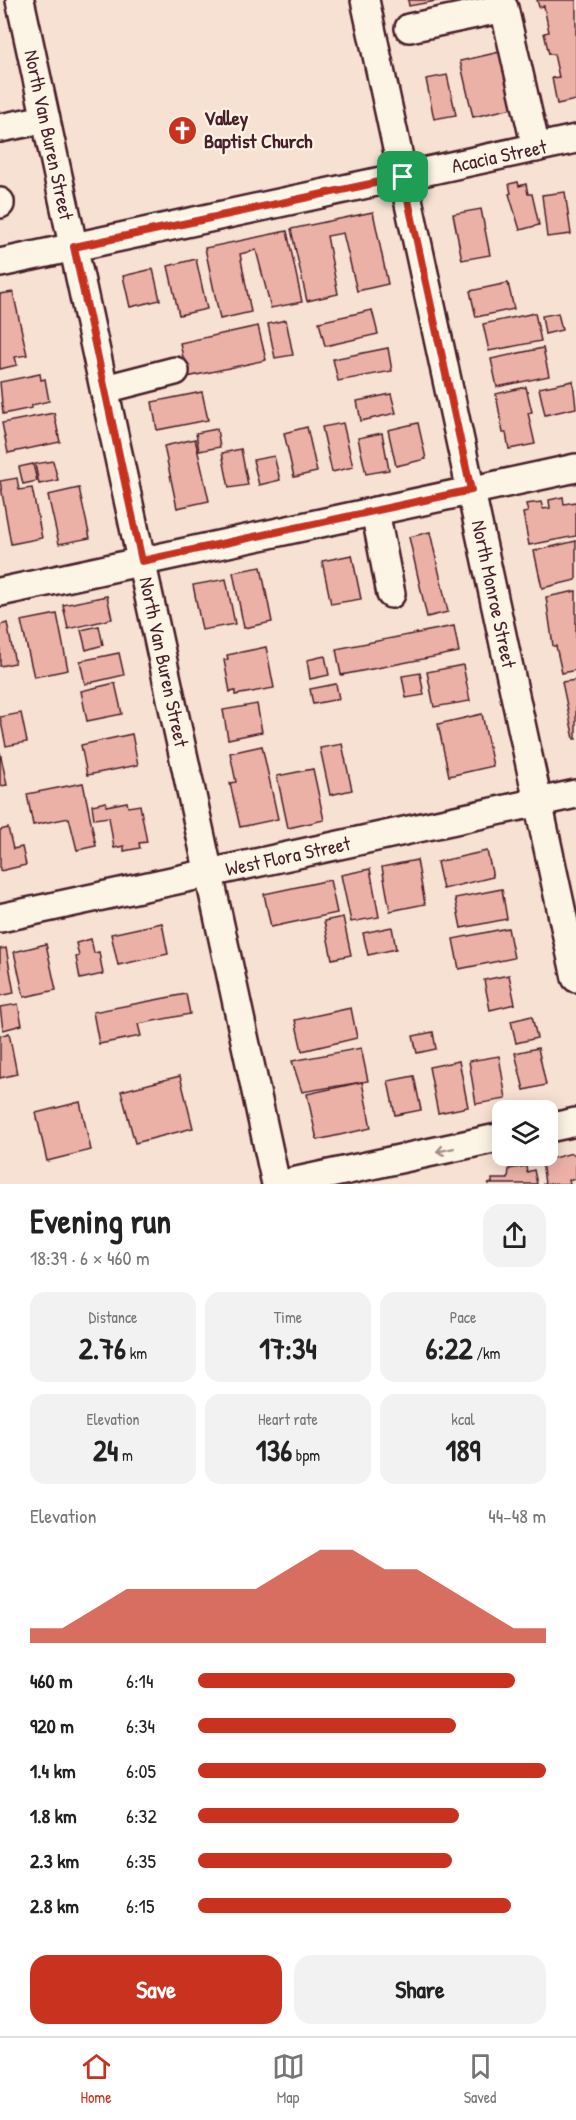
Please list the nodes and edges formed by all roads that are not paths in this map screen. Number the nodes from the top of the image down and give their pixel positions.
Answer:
1 (20, 0) edge
2 (365, 0) edge
3 (410, 28) dead end
4 (46, 119) junction
5 (0, 128) edge
6 (576, 139) edge
7 (536, 148) junction
8 (403, 177) junction
9 (74, 247) junction
10 (0, 263) edge
11 (176, 370) dead end
12 (105, 389) junction
13 (576, 468) edge
14 (471, 490) junction
15 (375, 511) junction
16 (142, 561) junction
17 (0, 592) edge
18 (391, 594) dead end
19 (576, 794) edge
20 (538, 802) junction
21 (209, 873) junction
22 (0, 918) edge
23 (576, 978) edge
24 (576, 1122) edge
25 (558, 1126) edge
26 (492, 1139) edge
27 (276, 1184) edge
28 (283, 1184) edge

1 - 4 street, North Van Buren Street
2 - 8 street, North Monroe Street
3 - 7 street
4 - 5 street
4 - 9 street, North Van Buren Street
6 - 7 street, Acacia Street
7 - 8 street, Acacia Street
8 - 9 street, Acacia Street
8 - 14 street, North Monroe Street
9 - 10 street, Acacia Street
9 - 12 street, North Van Buren Street
11 - 12 street
12 - 16 street, North Van Buren Street
13 - 14 street
14 - 15 street
14 - 20 street, North Monroe Street
15 - 16 street
15 - 18 street
16 - 17 street
16 - 21 street, North Van Buren Street
19 - 20 street, West Flora Street
20 - 21 street, West Flora Street
20 - 23 street, North Monroe Street
21 - 22 street, West Flora Street
21 - 27 street, North Van Buren Street
24 - 25 street
26 -> 28 street

